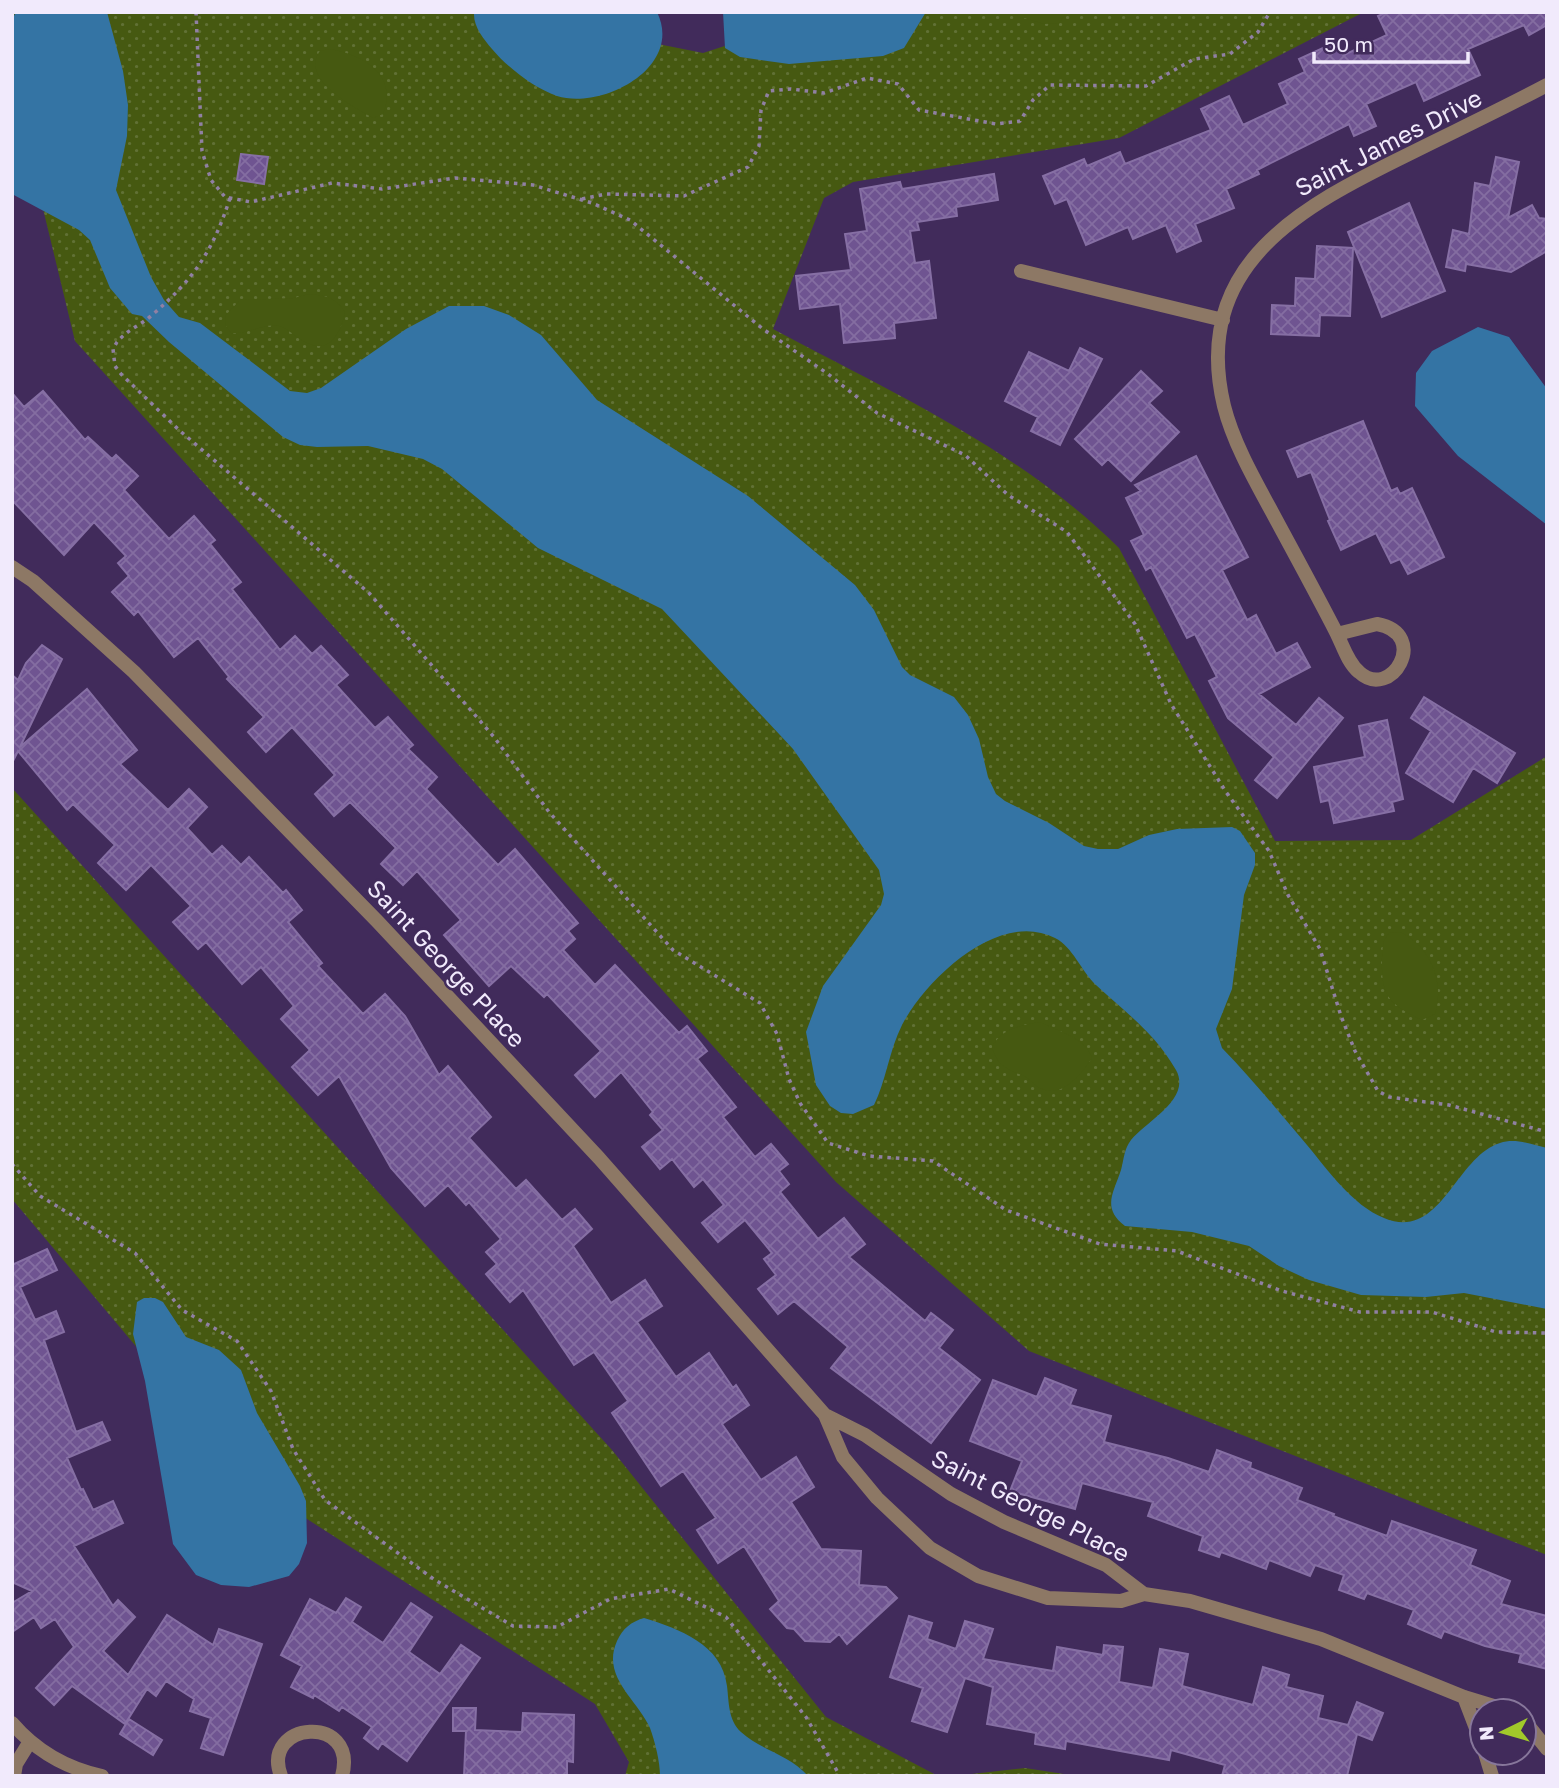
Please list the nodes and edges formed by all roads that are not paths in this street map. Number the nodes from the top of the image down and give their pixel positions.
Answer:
1 (1547, 85) edge
2 (1021, 271) dead end
3 (1223, 320) junction
4 (12, 567) edge
5 (1337, 634) junction
6 (825, 1415) junction
7 (1144, 1594) junction
8 (1464, 1698) junction
9 (1468, 1699) edge
10 (1468, 1708) edge
11 (12, 1723) edge
12 (29, 1743) junction
13 (95, 1775) edge
14 (14, 1776) edge
15 (281, 1776) edge
16 (342, 1776) edge

1 - 3 street, Saint James Drive
2 - 3 street
3 - 5 street, Saint James Drive
4 - 6 street, Saint George Place
5 - 5 street, Saint James Drive
6 - 7 street, Saint George Place
6 - 7 street, Saint George Place
7 - 8 street, Saint George Place
8 - 9 street, Saint George Place
8 - 10 street
11 - 12 street
12 - 13 street
12 - 14 street
15 - 16 street

